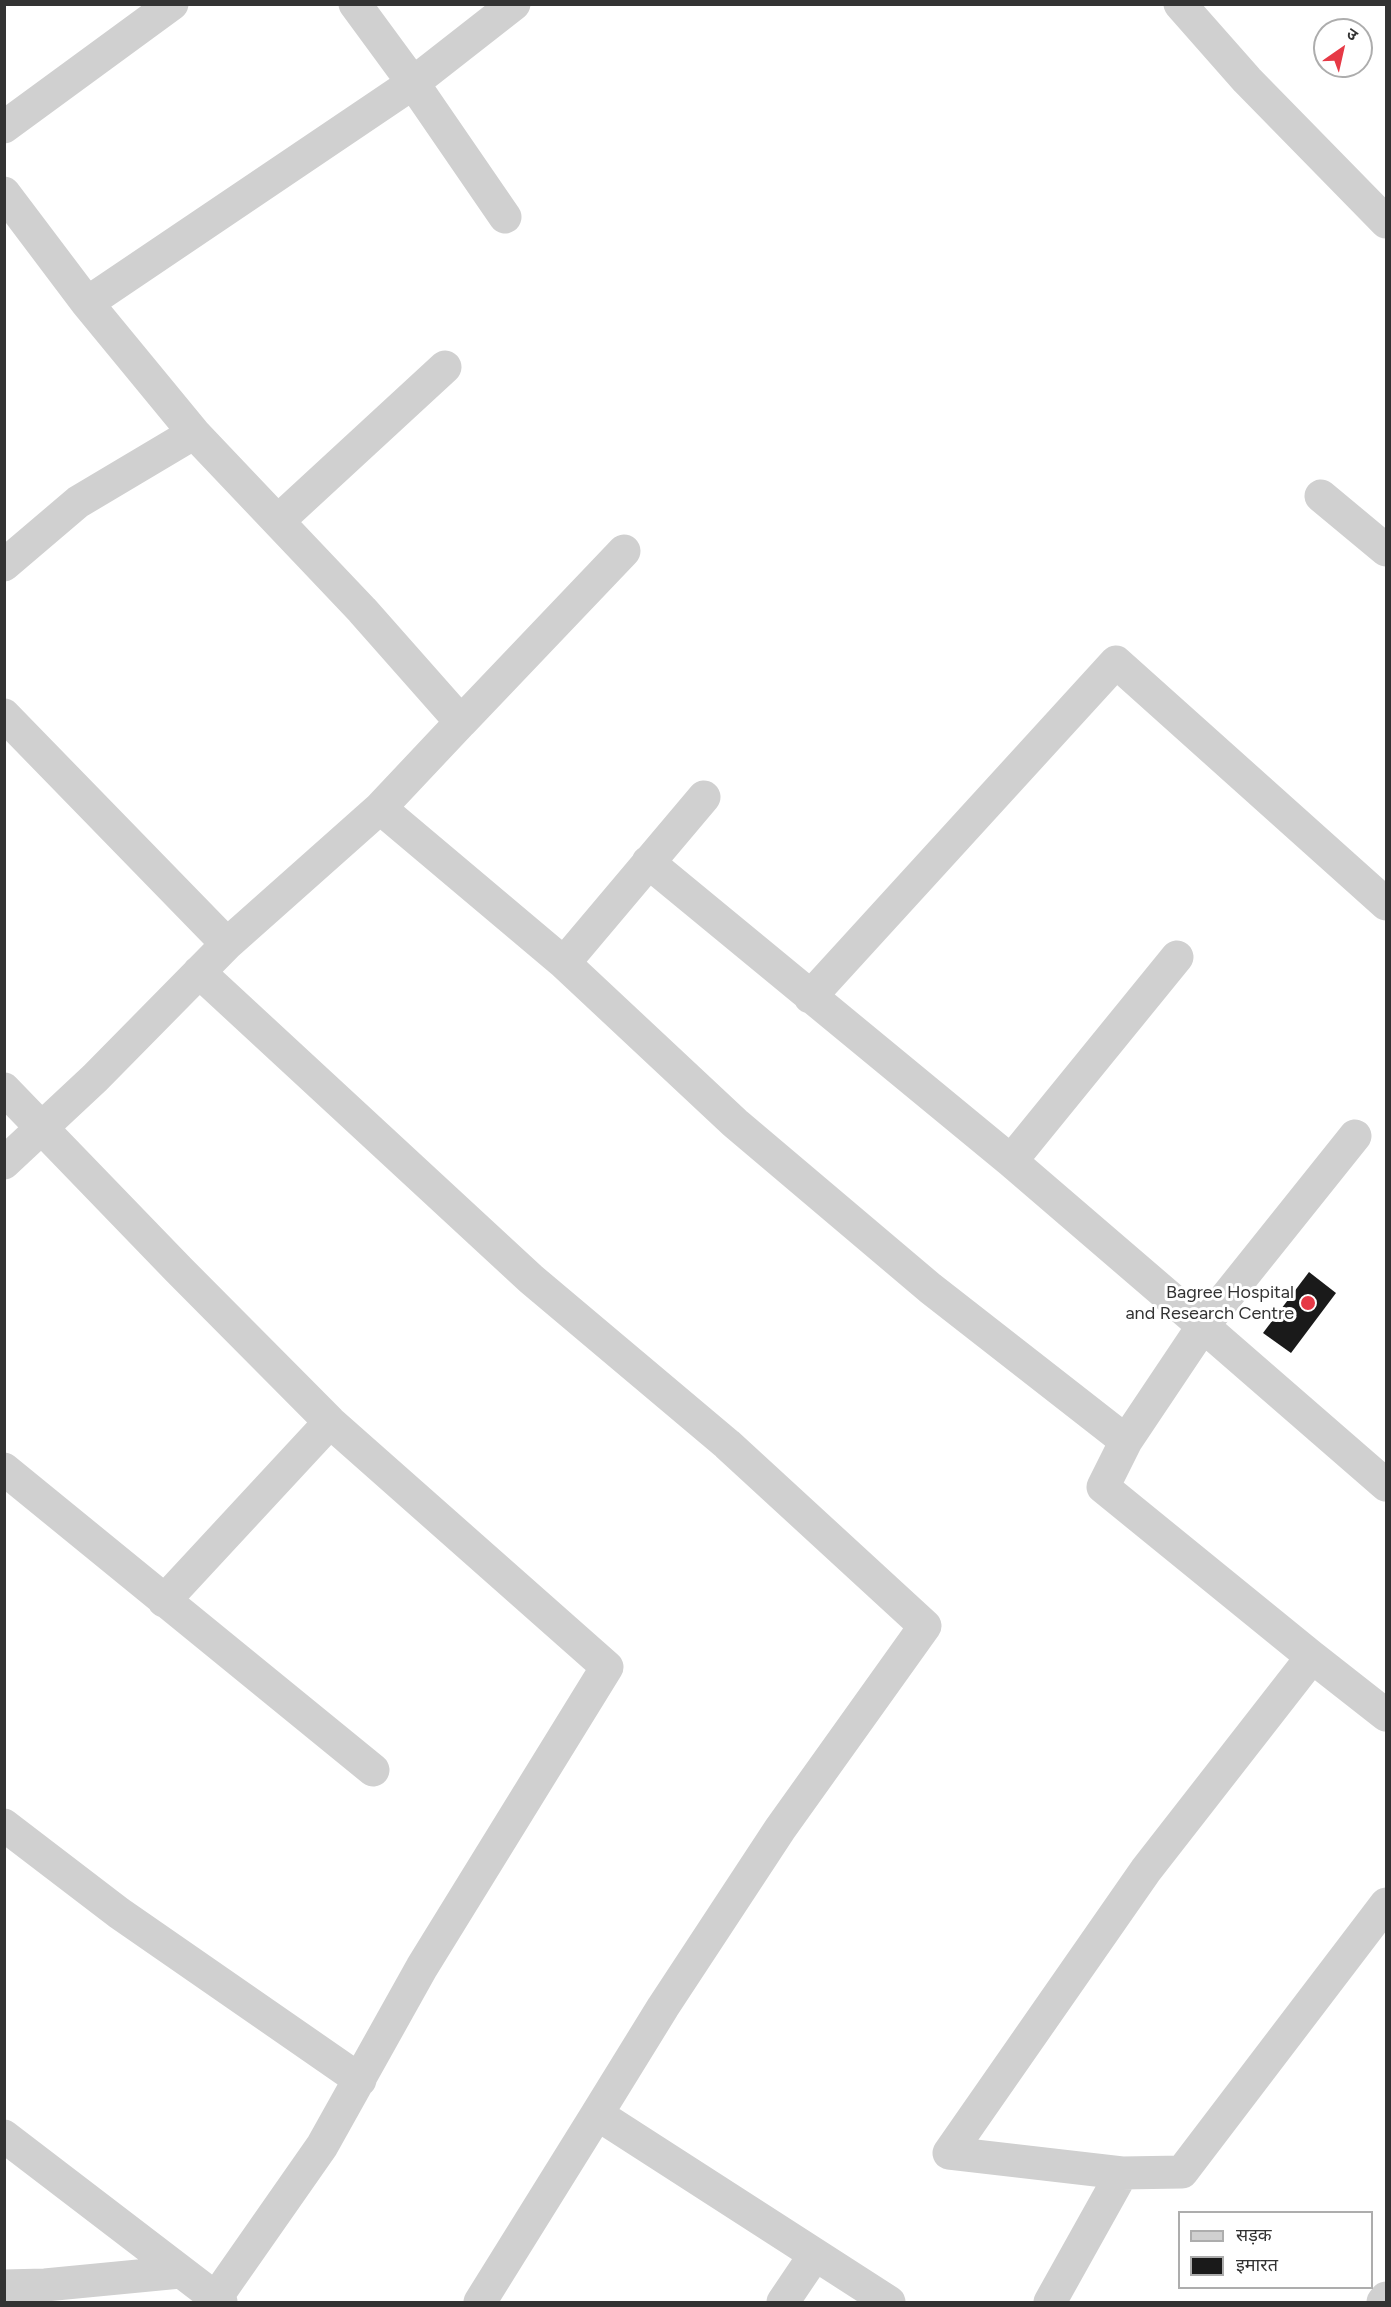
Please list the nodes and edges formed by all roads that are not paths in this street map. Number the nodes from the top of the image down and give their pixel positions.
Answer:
1 (172, 4) edge
2 (355, 4) edge
3 (514, 4) edge
4 (1180, 4) edge
5 (413, 83) junction
6 (4, 127) edge
7 (4, 193) edge
8 (505, 217) dead end
9 (1386, 222) edge
10 (87, 303) junction
11 (445, 367) dead end
12 (194, 433) junction
13 (1320, 496) dead end
14 (278, 521) junction
15 (1386, 550) edge
16 (624, 551) dead end
17 (4, 565) edge
18 (4, 715) edge
19 (461, 722) junction
20 (704, 797) dead end
21 (380, 808) junction
22 (648, 862) junction
23 (1386, 904) edge
24 (227, 944) junction
25 (1177, 957) dead end
26 (564, 963) junction
27 (199, 972) junction
28 (810, 997) junction
29 (4, 1089) edge
30 (42, 1127) junction
31 (1355, 1136) dead end
32 (1011, 1161) junction
33 (4, 1163) edge
34 (1203, 1326) junction
35 (330, 1422) junction
36 (1126, 1441) junction
37 (4, 1469) edge
38 (1386, 1485) edge
39 (164, 1601) junction
40 (1312, 1657) junction
41 (1386, 1715) edge
42 (373, 1770) dead end
43 (4, 1825) edge
44 (1386, 1904) edge
45 (360, 2080) junction
46 (597, 2114) junction
47 (4, 2136) edge
48 (1122, 2173) junction
49 (814, 2256) junction
50 (180, 2272) junction
51 (4, 2286) edge
52 (1386, 2298) edge
53 (216, 2301) edge
54 (480, 2302) edge
55 (783, 2302) edge
56 (889, 2302) edge
57 (1050, 2302) edge
58 (1383, 2302) edge

1 - 6 street
2 - 5 street
3 - 5 street
4 - 9 street
5 - 8 street
5 - 10 street
7 - 10 street
10 - 12 street
11 - 14 street
12 - 14 street
12 - 17 street
13 - 15 street
14 - 19 street
16 - 19 street
18 - 24 street
19 - 21 street
20 - 22 street
21 - 24 street
21 - 26 street
22 - 26 street
22 - 28 street
23 - 28 street
24 - 27 street
25 - 32 street
26 - 36 street
27 - 30 street
27 - 46 street
28 - 32 street
29 - 30 street
30 - 33 street
30 - 35 street
31 - 34 street
32 - 34 street
34 - 36 street
34 - 38 street
35 - 39 street
35 - 45 street
36 - 40 street
37 - 39 street
39 - 42 street
40 - 41 street
40 - 48 street
43 - 45 street
44 - 48 street
45 - 53 street
46 - 49 street
46 - 54 street
47 - 50 street
48 - 57 street
49 - 55 street
49 - 56 street
50 - 51 street
50 - 53 street
52 - 58 street

